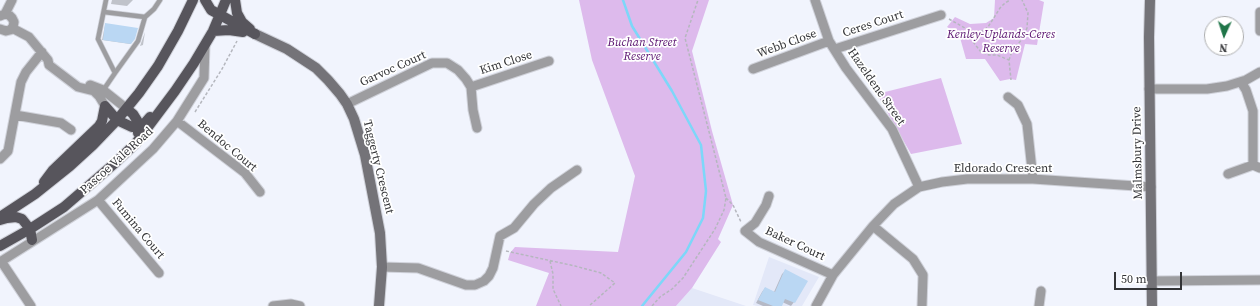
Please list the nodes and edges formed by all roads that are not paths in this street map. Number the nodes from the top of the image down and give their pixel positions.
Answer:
1 (12, 0) edge
2 (106, 0) edge
3 (160, 0) edge
4 (187, 0) edge
5 (193, 0) edge
6 (205, 0) edge
7 (226, 0) edge
8 (235, 0) edge
9 (815, 0) edge
10 (1149, 0) edge
11 (104, 12) junction
12 (1260, 12) edge
13 (187, 14) junction
14 (2, 15) edge
15 (941, 15) road end
16 (220, 16) junction
17 (145, 17) junction
18 (12, 28) junction
19 (0, 30) edge
20 (213, 31) junction
21 (1260, 31) edge
22 (255, 34) junction
23 (205, 45) junction
24 (832, 45) junction
25 (42, 52) junction
26 (549, 61) dead end
27 (753, 69) dead end
28 (1260, 72) edge
29 (115, 73) junction
30 (1241, 82) junction
31 (471, 87) junction
32 (1150, 89) junction
33 (175, 91) junction
34 (101, 93) junction
35 (1008, 97) dead end
36 (347, 104) junction
37 (105, 106) junction
38 (127, 109) junction
39 (15, 114) junction
40 (117, 120) junction
41 (178, 121) junction
42 (138, 126) junction
43 (477, 128) dead end
44 (71, 130) dead end
45 (136, 143) junction
46 (0, 159) edge
47 (1257, 167) edge
48 (577, 170) dead end
49 (1228, 174) dead end
50 (1033, 179) junction
51 (919, 187) junction
52 (1151, 187) junction
53 (260, 192) dead end
54 (36, 194) junction
55 (769, 196) dead end
56 (98, 200) junction
57 (0, 217) edge
58 (0, 220) edge
59 (872, 226) junction
60 (30, 229) junction
61 (32, 240) junction
62 (0, 246) edge
63 (0, 261) edge
64 (382, 267) junction
65 (159, 273) dead end
66 (832, 275) junction
67 (1260, 280) edge
68 (1153, 281) junction
69 (1041, 291) dead end
70 (31, 306) edge
71 (273, 306) edge
72 (300, 306) edge
73 (378, 306) edge
74 (816, 306) edge
75 (922, 306) edge
76 (1039, 306) edge
77 (1152, 306) edge

1 - 14 street
2 - 11 lane
3 - 17 lane
4 - 13 lane
5 - 13 main road
6 - 16 main road
7 - 16 main road, Pascoe Vale Road
8 - 22 main road
9 - 24 street, Hazeldene Street
10 - 32 street, Malmsbury Drive
11 - 17 lane
11 - 29 lane
12 - 21 street
13 - 38 main road
14 - 18 street
15 - 24 street, Ceres Court
16 - 20 main road, Pascoe Vale Road
16 - 22 main road
17 - 29 lane
18 - 19 street
18 - 25 street
20 - 22 main road
20 - 23 main road, Pascoe Vale Road
22 - 36 street, Taggerty Crescent
23 - 33 main road, Pascoe Vale Road
23 - 41 street, Pascoe Vale Road
24 - 27 street, Webb Close
24 - 51 street, Hazeldene Street
25 - 34 street
25 - 39 street
26 - 31 street, Kim Close
28 - 30 street
29 - 34 lane
30 - 32 street
30 - 47 street
31 - 36 street, Garvoc Court
31 - 43 street
32 - 52 street, Malmsbury Drive
33 - 42 main road
33 - 45 main road, Pascoe Vale Road
34 - 37 street
34 - 38 street
35 - 50 street
36 - 64 street, Taggerty Crescent
37 - 40 main road
37 - 54 main road
38 - 40 main road
38 - 42 main road
39 - 44 street
39 - 46 street
40 - 42 main road
40 - 54 main road
41 - 53 street, Bendoc Court
41 - 56 street, Pascoe Vale Road
42 - 45 main road
45 - 60 main road, Pascoe Vale Road
47 - 49 street
48 - 64 street
50 - 51 street, Eldorado Crescent
50 - 52 street, Eldorado Crescent
51 - 59 street, Eldorado Crescent
52 - 68 street, Malmsbury Drive
54 - 57 main road
55 - 66 street, Baker Court
56 - 61 street, Pascoe Vale Road
56 - 65 street, Fumina Court
58 - 60 main road
59 - 66 street, Eldorado Crescent
59 - 75 street
60 - 61 main road
60 - 62 main road, Pascoe Vale Road
61 - 63 street, Pascoe Vale Road
63 - 70 street
64 - 73 street, Taggerty Crescent
66 - 74 street, Eldorado Crescent
67 - 68 street
68 - 77 street, Malmsbury Drive
69 - 76 street
71 - 72 street

